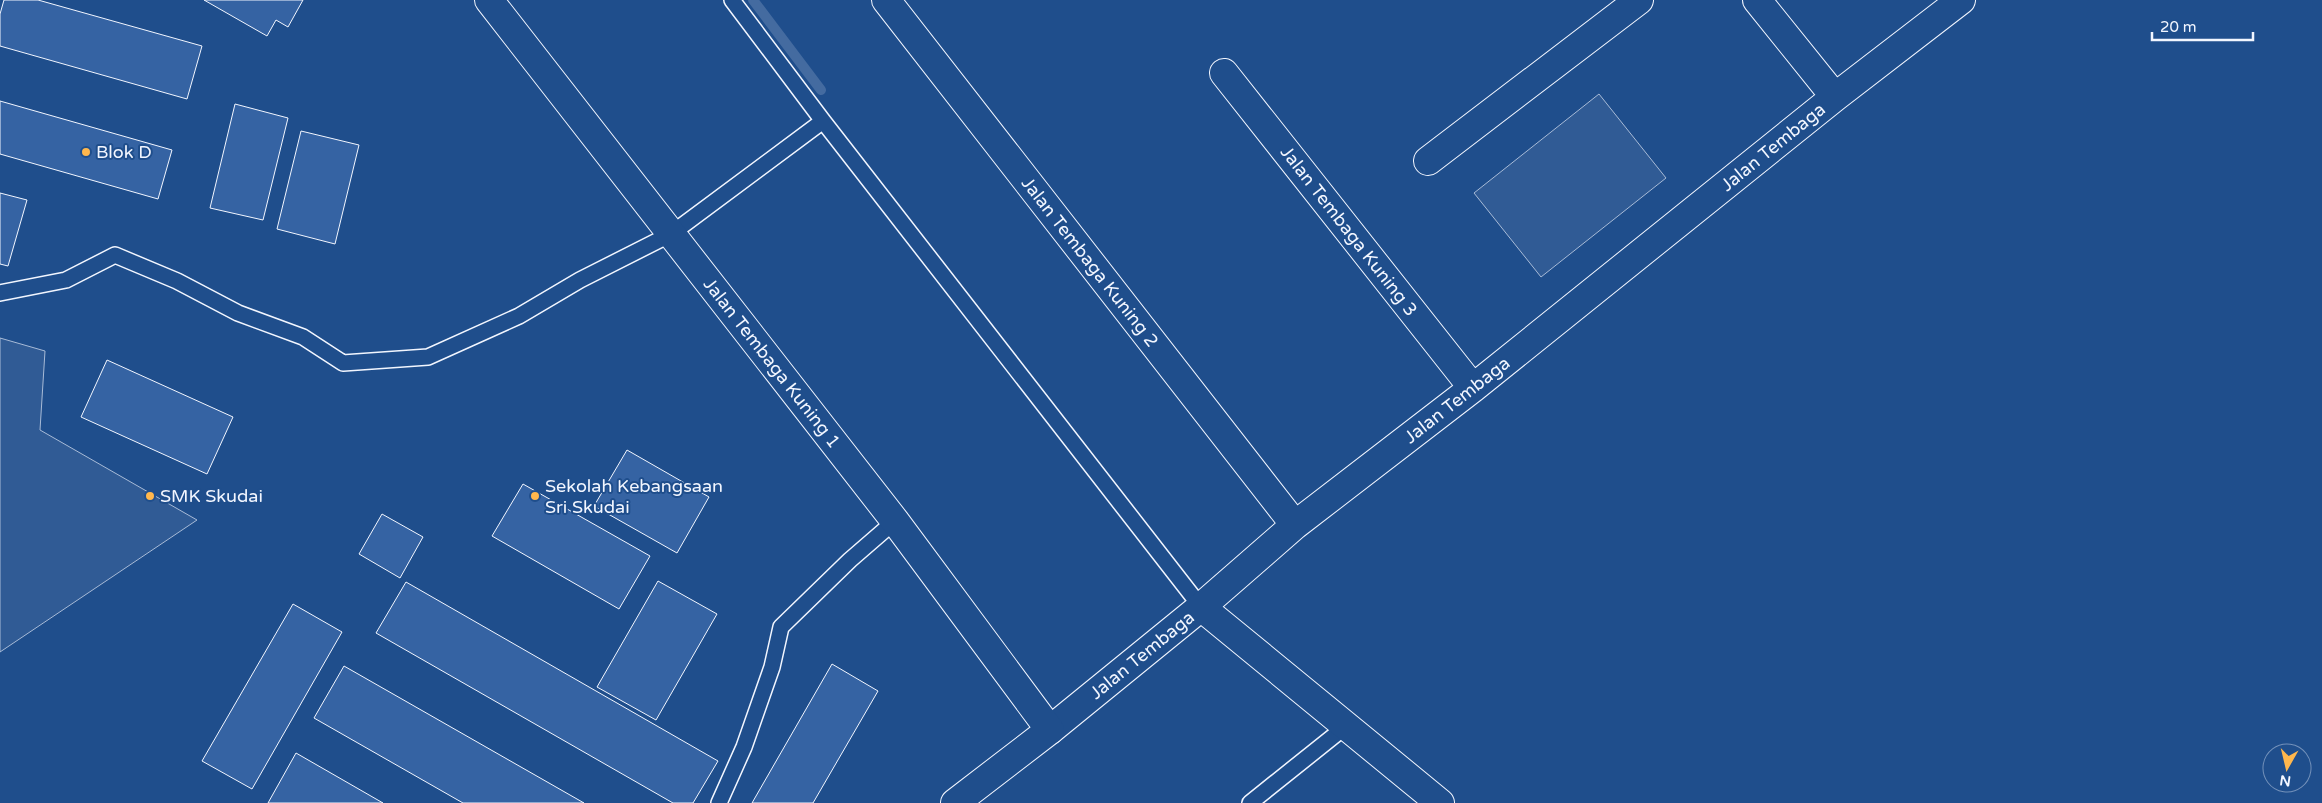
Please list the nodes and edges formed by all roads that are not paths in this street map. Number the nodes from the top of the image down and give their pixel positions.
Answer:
1 (489, 0) edge
2 (732, 0) edge
3 (886, 0) edge
4 (1639, 0) edge
5 (1758, 0) edge
6 (1961, 0) edge
7 (1224, 73) dead end
8 (1835, 97) junction
9 (823, 121) junction
10 (1428, 161) dead end
11 (671, 234) junction
12 (0, 293) edge
13 (1473, 388) junction
14 (895, 521) junction
15 (1295, 524) junction
16 (1201, 607) junction
17 (1345, 726) junction
18 (1050, 730) junction
19 (719, 803) edge
20 (955, 803) edge
21 (1250, 803) edge
22 (1440, 803) edge

1 - 11 street, Jalan Tembaga Kuning 1
2 - 9 lane
3 - 15 street, Jalan Tembaga Kuning 2
4 - 10 street
5 - 8 street
6 - 8 street, Jalan Tembaga
7 - 13 street, Jalan Tembaga Kuning 3
8 - 13 street, Jalan Tembaga
9 - 11 lane
9 - 16 lane
11 - 12 lane
11 - 14 street, Jalan Tembaga Kuning 1
13 - 15 street, Jalan Tembaga
14 - 18 street, Jalan Tembaga Kuning 1
14 - 19 lane
15 - 16 street, Jalan Tembaga
16 - 17 street
16 - 18 street, Jalan Tembaga
17 - 21 lane
17 - 22 street
18 - 20 street, Jalan Tembaga

